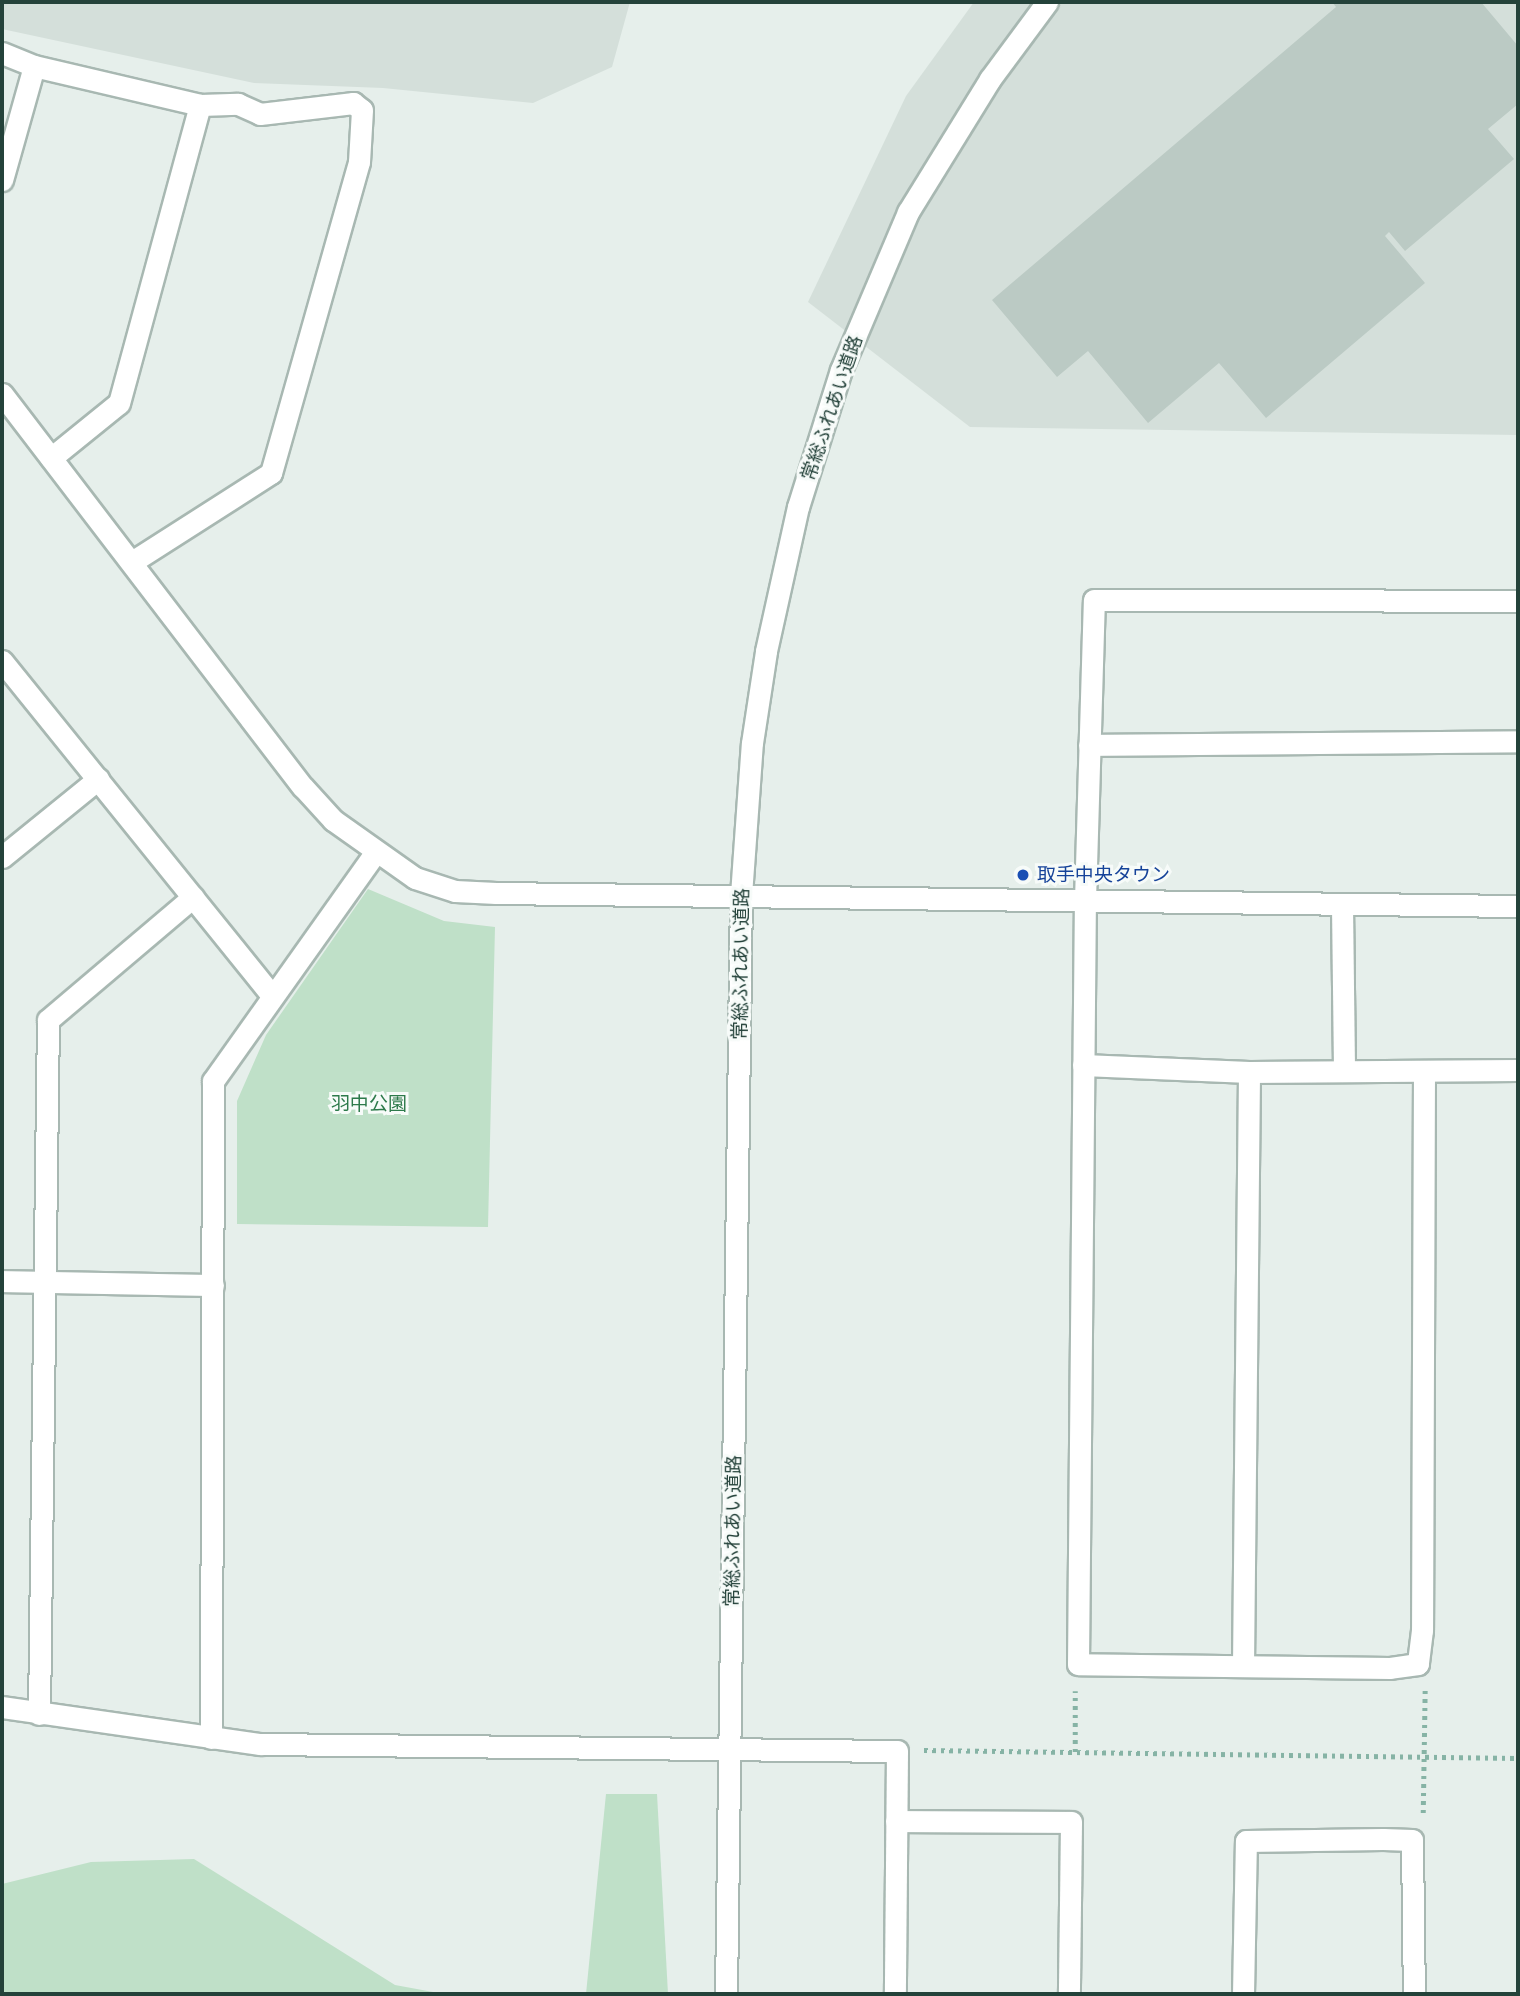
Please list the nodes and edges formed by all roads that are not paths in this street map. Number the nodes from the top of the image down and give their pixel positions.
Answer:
1 (1047, 2) edge
2 (2, 53) edge
3 (33, 66) junction
4 (200, 105) junction
5 (2, 180) edge
6 (2, 394) edge
7 (51, 458) junction
8 (132, 562) junction
9 (1518, 601) edge
10 (2, 661) edge
11 (1518, 741) edge
12 (1089, 745) junction
13 (98, 779) junction
14 (375, 853) junction
15 (2, 857) edge
16 (741, 895) junction
17 (193, 897) junction
18 (1085, 900) junction
19 (1342, 905) junction
20 (1518, 906) edge
21 (271, 994) junction
22 (1083, 1065) junction
23 (1518, 1070) edge
24 (1424, 1071) junction
25 (1249, 1072) junction
26 (1344, 1072) junction
27 (2, 1281) edge
28 (43, 1282) junction
29 (213, 1285) junction
30 (1243, 1666) junction
31 (2, 1707) edge
32 (39, 1714) junction
33 (211, 1738) junction
34 (730, 1749) junction
35 (896, 1821) junction
36 (726, 1994) edge
37 (895, 1994) edge
38 (1069, 1994) edge
39 (1243, 1994) edge
40 (1414, 1994) edge

1 - 16 street, 常総ふれあい道路
2 - 3 street
3 - 4 street
3 - 5 street
4 - 7 street
4 - 8 street
6 - 7 street
7 - 8 street
8 - 14 street
9 - 12 street
10 - 13 street
11 - 12 street
12 - 18 street
13 - 15 street
13 - 17 street
14 - 16 street
14 - 21 street
16 - 18 street
16 - 34 street, 常総ふれあい道路
17 - 21 street
17 - 28 street
18 - 19 street
18 - 22 street
19 - 20 street
19 - 26 street
21 - 29 street
22 - 25 street
22 - 30 street
23 - 24 street
24 - 26 street
24 - 30 street
25 - 26 street
25 - 30 street
27 - 28 street
28 - 29 street
28 - 32 street
29 - 33 street
31 - 32 street
32 - 33 street
33 - 34 street
34 - 35 street
34 - 36 street, 常総ふれあい道路
35 - 37 street
35 - 38 street
39 - 40 street

